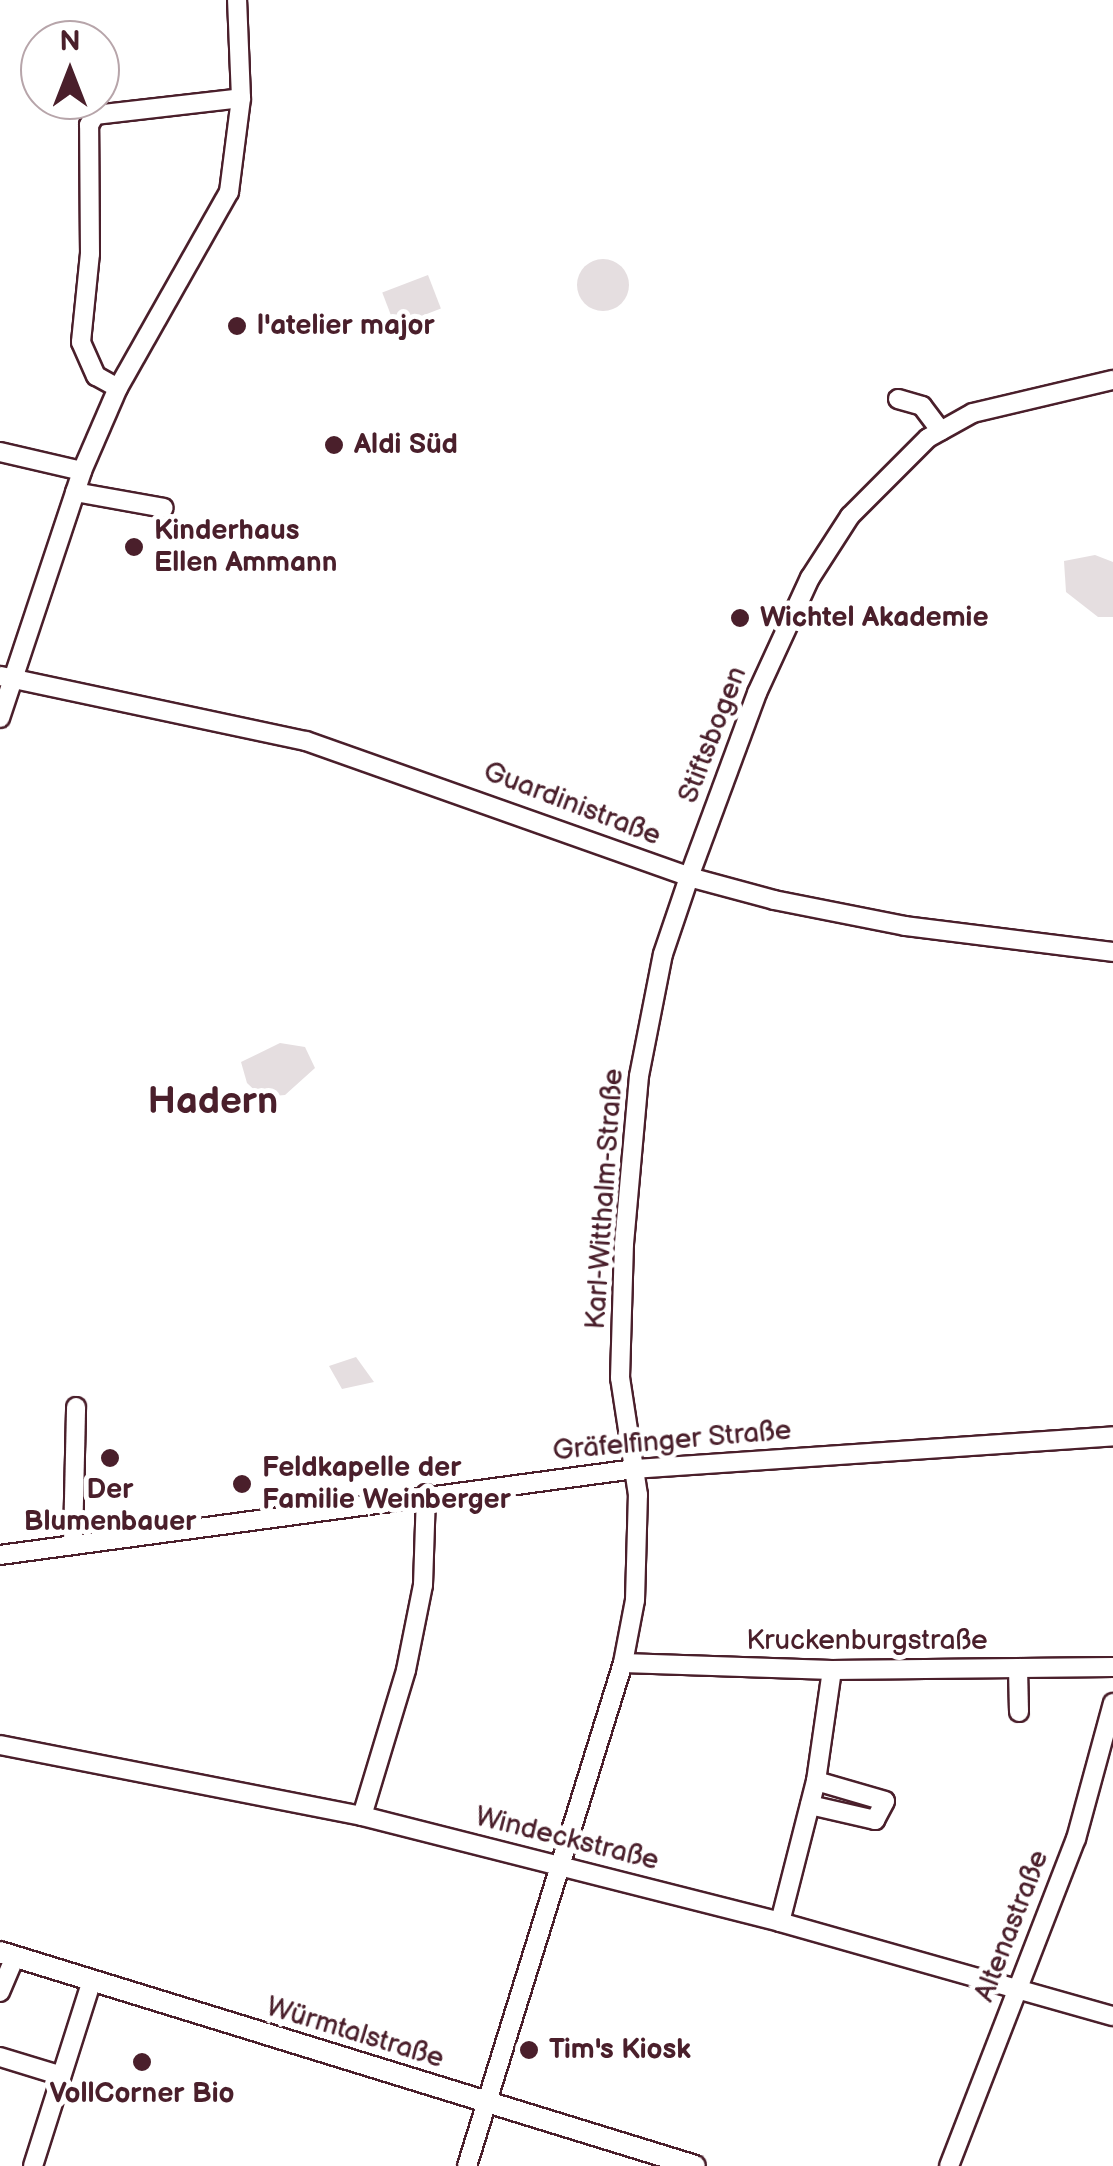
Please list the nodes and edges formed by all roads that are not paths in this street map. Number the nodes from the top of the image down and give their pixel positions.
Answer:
1 (237, 0) edge
2 (240, 98) junction
3 (1113, 380) edge
4 (118, 388) junction
5 (898, 402) dead end
6 (937, 433) junction
7 (0, 452) edge
8 (82, 471) junction
9 (75, 492) junction
10 (164, 508) dead end
11 (9, 678) edge
12 (0, 718) edge
13 (689, 877) junction
14 (1113, 952) edge
15 (76, 1407) dead end
16 (1113, 1436) edge
17 (634, 1469) junction
18 (426, 1494) junction
19 (73, 1543) junction
20 (0, 1555) edge
21 (623, 1663) junction
22 (1113, 1667) edge
23 (1018, 1668) junction
24 (832, 1670) junction
25 (1113, 1702) edge
26 (1019, 1712) dead end
27 (0, 1744) edge
28 (816, 1781) junction
29 (810, 1805) junction
30 (362, 1816) junction
31 (557, 1864) junction
32 (780, 1922) junction
33 (8, 1954) edge
34 (92, 1980) junction
35 (1017, 1988) junction
36 (0, 1992) edge
37 (1113, 2016) edge
38 (9, 2056) edge
39 (60, 2072) junction
40 (486, 2102) junction
41 (33, 2166) edge
42 (467, 2166) edge
43 (694, 2166) edge
44 (949, 2166) edge

1 - 2 street
2 - 4 street
2 - 4 street
3 - 6 street, Stiftsbogen
4 - 8 street
5 - 6 street
6 - 13 street, Stiftsbogen
7 - 8 street
8 - 9 street
9 - 10 street
9 - 11 street
11 - 12 street
11 - 13 street, Guardinistraße
13 - 14 street, Guardinistraße
13 - 17 street, Karl-Witthalm-Straße
15 - 19 street
16 - 17 street, Gräfelfinger Straße
17 - 18 street, Gräfelfinger Straße
17 - 21 street, Karl-Witthalm-Straße
18 - 19 street, Gräfelfinger Straße
18 - 30 street
19 - 20 street, Gräfelfinger Straße
21 - 24 street, Kruckenburgstraße
21 - 31 street, Karl-Witthalm-Straße
22 - 23 street, Kruckenburgstraße
23 - 24 street, Kruckenburgstraße
23 - 26 street
24 - 28 street
25 - 35 street, Altenastraße
27 - 30 street, Windeckstraße
28 - 29 street
28 - 29 street
29 - 32 street
30 - 31 street, Windeckstraße
31 - 32 street, Windeckstraße
31 - 40 street, Karl-Witthalm-Straße
32 - 35 street, Windeckstraße
33 - 34 main road, Würmtalstraße
33 - 36 street
34 - 39 street
34 - 40 main road, Würmtalstraße
35 - 37 street, Windeckstraße
35 - 44 street, Altenastraße
38 - 39 street
39 - 41 street
40 - 42 street, Karl-Witthalm-Straße
40 - 43 main road, Würmtalstraße

